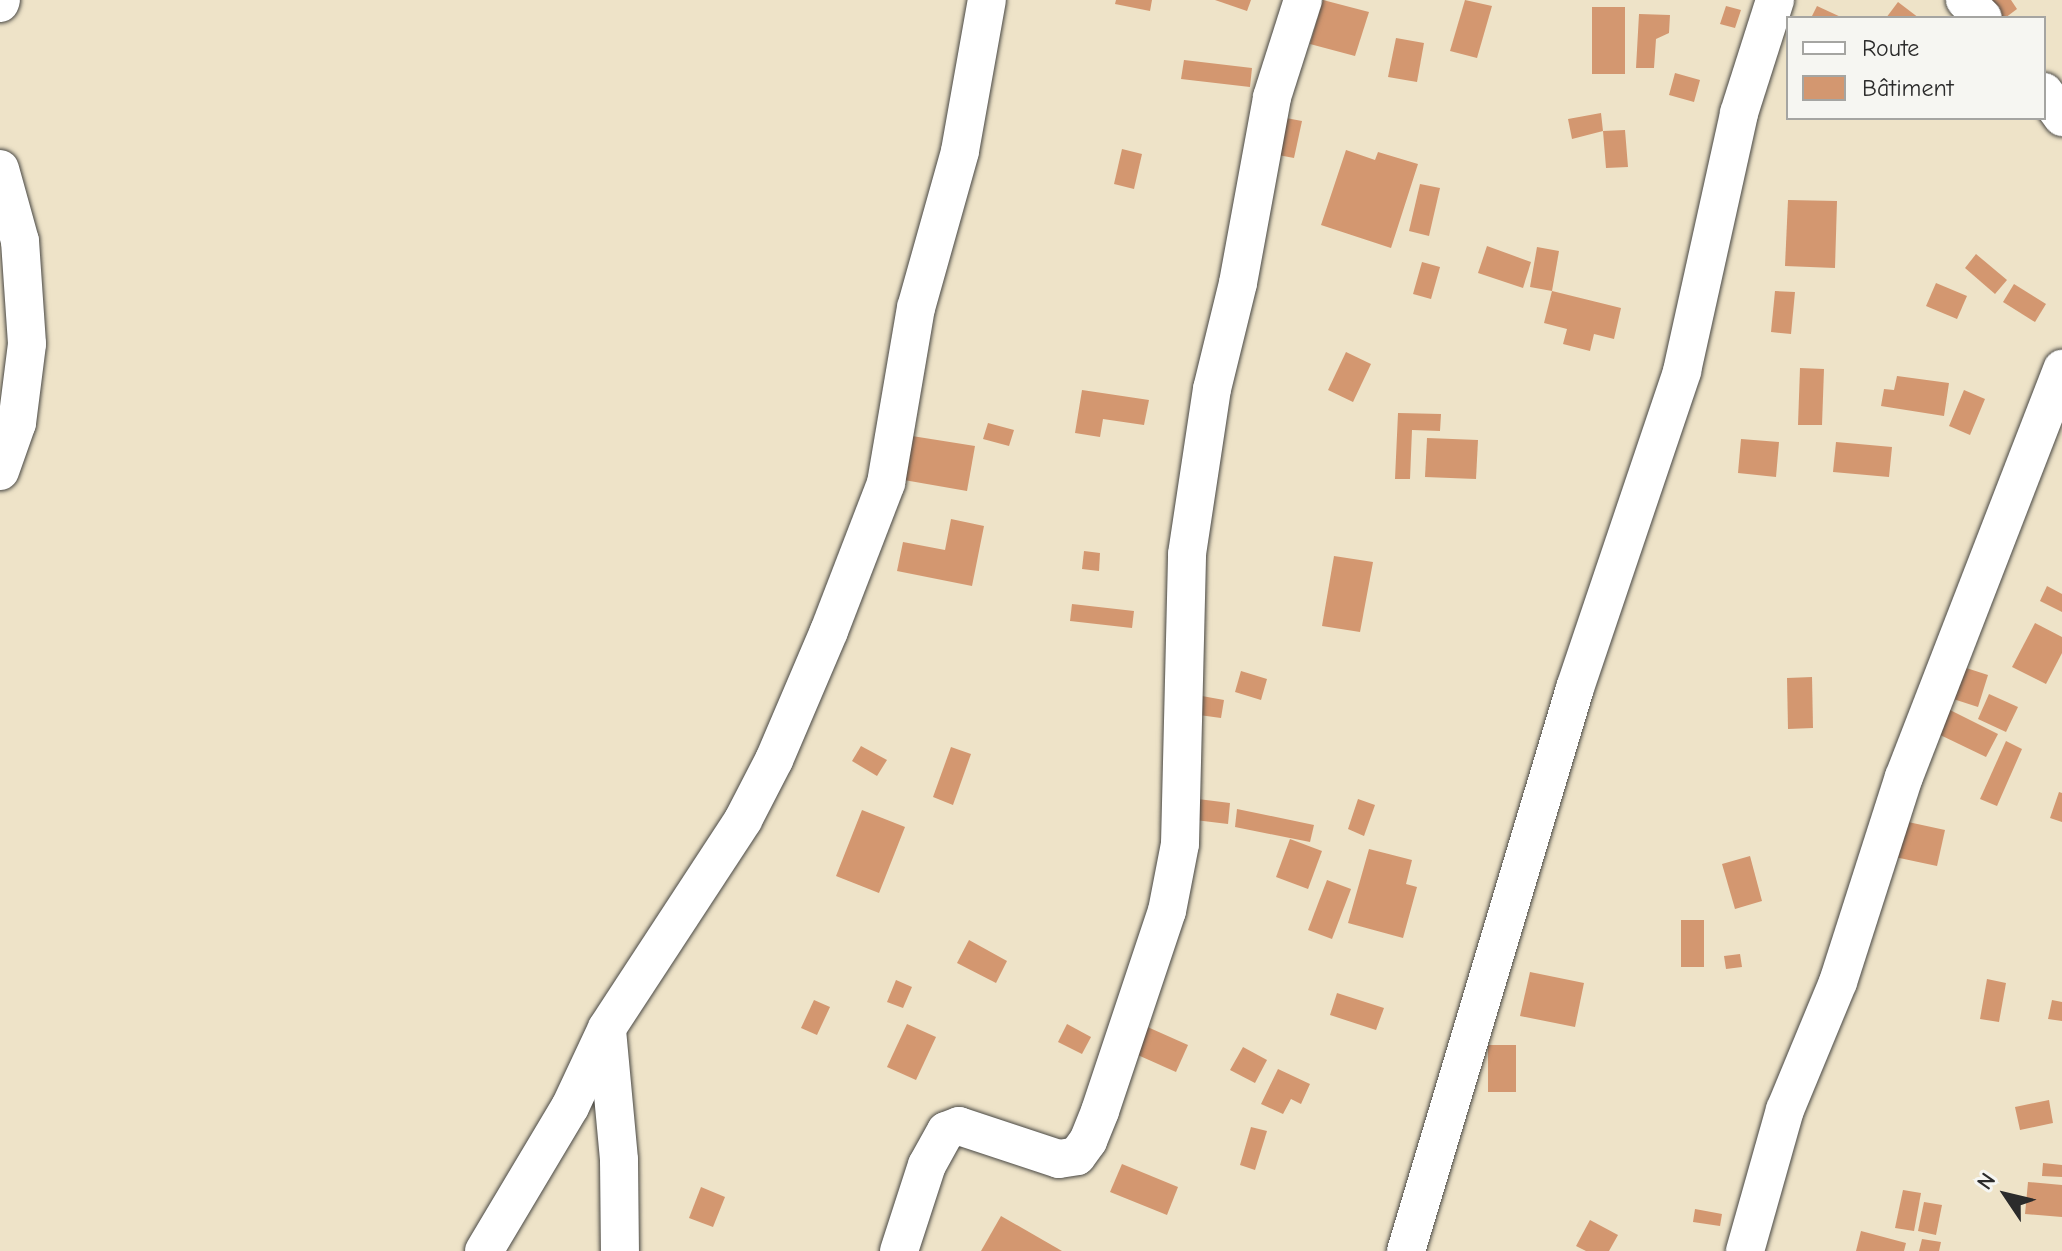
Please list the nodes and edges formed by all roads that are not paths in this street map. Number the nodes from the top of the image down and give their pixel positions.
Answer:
1 (987, 0) edge
2 (1303, 0) edge
3 (1775, 0) edge
4 (1965, 0) edge
5 (1981, 16) edge
6 (2046, 95) edge
7 (2062, 117) edge
8 (0, 169) edge
9 (2062, 369) edge
10 (0, 471) edge
11 (607, 1028) junction
12 (484, 1251) edge
13 (620, 1251) edge
14 (899, 1251) edge
15 (1406, 1251) edge
16 (1745, 1251) edge

1 - 11 street
2 - 14 street
3 - 15 street
4 - 5 street
6 - 7 street
8 - 10 street
9 - 16 street
11 - 12 street
11 - 13 street

